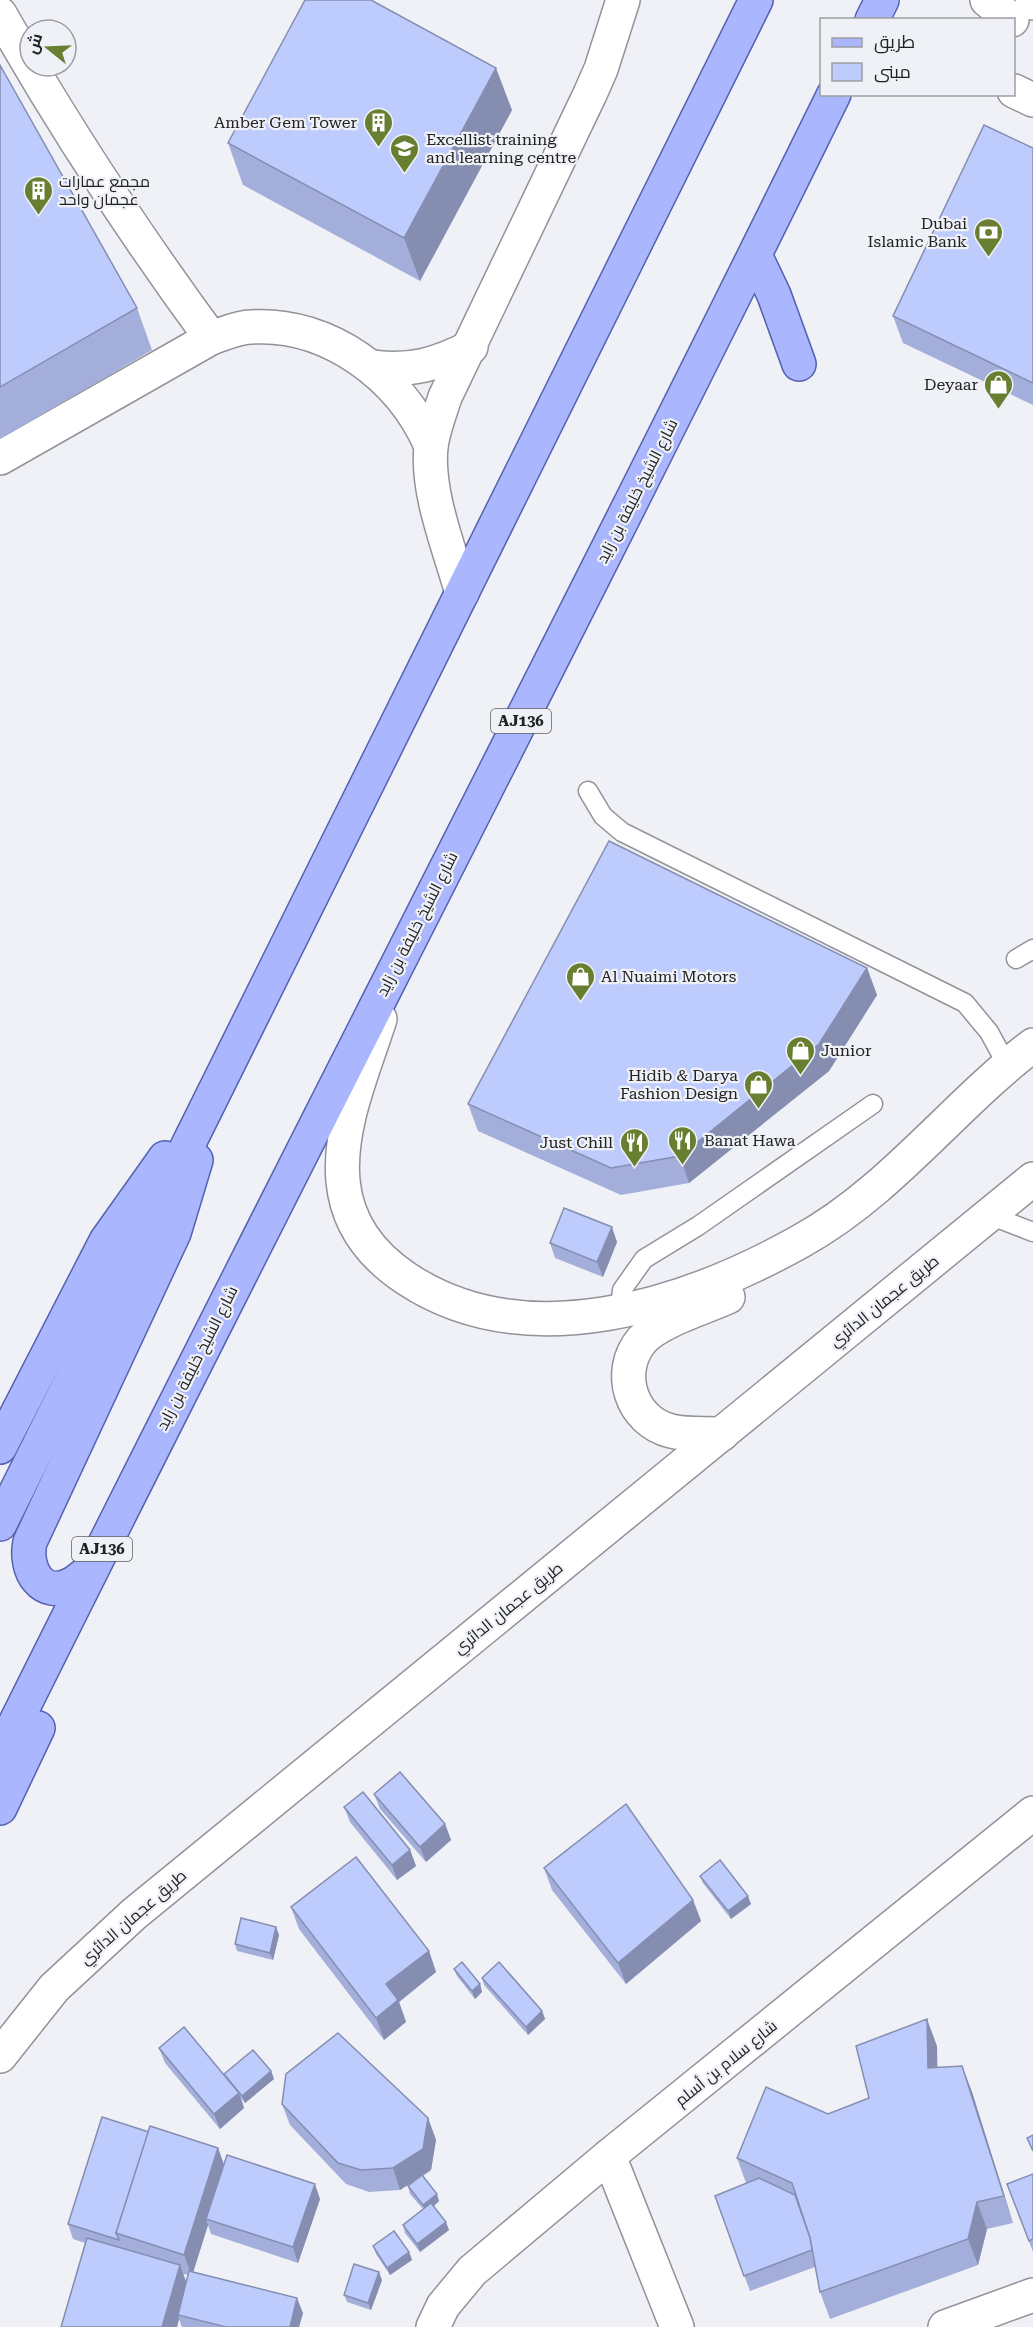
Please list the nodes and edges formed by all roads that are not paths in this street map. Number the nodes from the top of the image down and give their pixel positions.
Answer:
1 (623, 0) edge
2 (756, 0) edge
3 (882, 0) edge
4 (987, 0) edge
5 (0, 14) edge
6 (873, 18) edge
7 (1010, 18) edge
8 (1015, 21) edge
9 (1033, 32) edge
10 (1015, 92) edge
11 (833, 96) edge
12 (1033, 100) edge
13 (755, 255) junction
14 (211, 338) junction
15 (471, 347) junction
16 (798, 364) dead end
17 (374, 367) junction
18 (431, 446) junction
19 (0, 458) edge
20 (462, 593) junction
21 (588, 791) dead end
22 (1033, 949) edge
23 (400, 957) junction
24 (1016, 959) dead end
25 (1033, 1046) edge
26 (1007, 1065) junction
27 (873, 1104) dead end
28 (202, 1117) junction
29 (1033, 1179) edge
30 (872, 1191) junction
31 (989, 1215) junction
32 (1033, 1232) edge
33 (620, 1312) junction
34 (204, 1345) junction
35 (722, 1434) junction
36 (0, 1447) edge
37 (0, 1524) edge
38 (92, 1569) junction
39 (0, 1754) edge
40 (0, 1808) edge
41 (1033, 1813) edge
42 (0, 2056) edge
43 (609, 2156) junction
44 (1033, 2295) edge
45 (433, 2327) edge
46 (677, 2327) edge
47 (945, 2327) edge

1 - 15 main road
2 - 20 main road
3 - 6 main road
4 - 7 main road
5 - 14 main road
8 - 9 main road
10 - 12 main road
11 - 13 main road, شارع الشيخ خليفة بن زايد / AJ136
13 - 16 main road
13 - 23 main road, شارع الشيخ خليفة بن زايد / AJ136
14 - 17 main road
14 - 19 main road
15 - 17 main road
15 - 18 main road
17 - 18 main road
18 - 20 main road
20 - 28 main road
21 - 26 lane
22 - 24 lane
23 - 33 main road
23 - 34 main road, شارع الشيخ خليفة بن زايد / AJ136
25 - 26 main road
26 - 30 main road
27 - 33 lane
28 - 36 main road
28 - 37 main road
28 - 38 main road
29 - 31 main road, طريق عجمان الدائري
30 - 33 main road
30 - 35 main road
31 - 32 lane
31 - 35 main road, طريق عجمان الدائري
34 - 38 main road, شارع الشيخ خليفة بن زايد / AJ136
34 - 40 main road
35 - 42 main road, طريق عجمان الدائري
38 - 39 main road, شارع الشيخ خليفة بن زايد / AJ136
41 - 43 main road, شارع سلام بن أسلم
43 - 45 main road, شارع سلام بن أسلم
43 - 46 main road
44 - 47 main road

